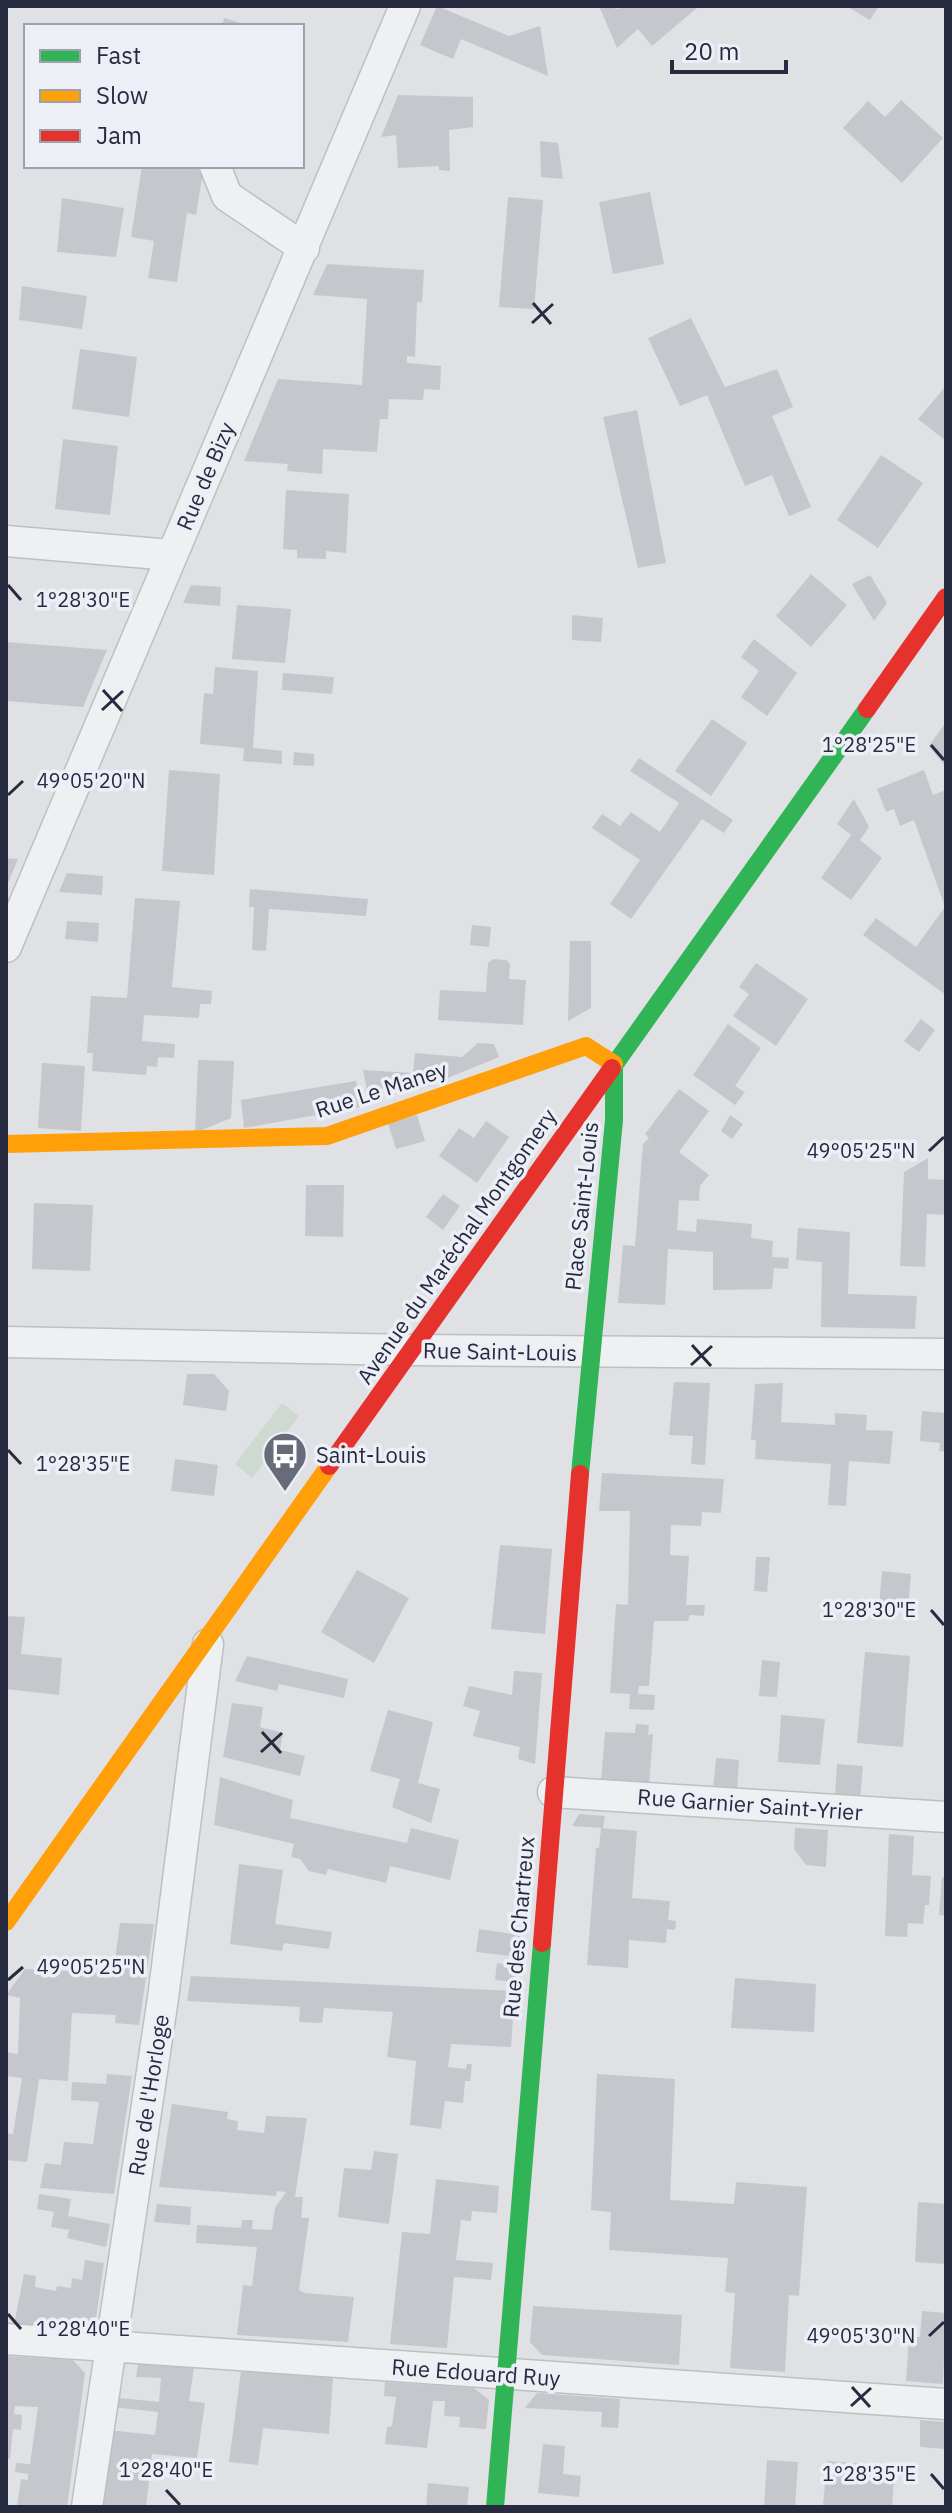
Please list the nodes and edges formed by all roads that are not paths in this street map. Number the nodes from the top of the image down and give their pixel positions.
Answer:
1 (405, 6) edge
2 (216, 168) edge
3 (304, 248) junction
4 (6, 541) edge
5 (171, 555) junction
6 (946, 597) edge
7 (6, 947) edge
8 (614, 1064) junction
9 (6, 1144) edge
10 (6, 1342) edge
11 (411, 1350) junction
12 (590, 1352) junction
13 (946, 1354) edge
14 (209, 1634) junction
15 (553, 1792) junction
16 (946, 1817) edge
17 (6, 1922) edge
18 (6, 2339) edge
19 (110, 2348) junction
20 (504, 2374) junction
21 (946, 2404) edge
22 (87, 2507) edge
23 (495, 2507) edge

1 - 3 street, Rue de Bizy
2 - 3 street
3 - 5 street, Rue de Bizy
4 - 5 street
5 - 7 street, Rue de Bizy
6 - 8 street, Avenue du Maréchal Montgomery
8 - 9 street, Rue Le Maney
8 - 11 street, Avenue du Maréchal Montgomery
8 - 12 street, Place Saint-Louis
10 - 11 street, Rue Saint-Louis
11 - 12 street, Rue Saint-Louis
11 - 14 street, Avenue du Maréchal Montgomery
12 - 13 street, Rue Saint-Louis
12 - 15 street, Rue des Chartreux
14 - 17 street, Avenue du Maréchal Montgomery
14 - 19 street, Rue de l'Horloge
15 - 16 street, Rue Garnier Saint-Yrier
15 - 20 street, Rue des Chartreux
18 - 19 street, Rue Edouard Ruy
19 - 20 street, Rue Edouard Ruy
19 - 22 street, Rue de l'Horloge
20 - 21 street, Rue Edouard Ruy
20 - 23 street, Rue des Chartreux

